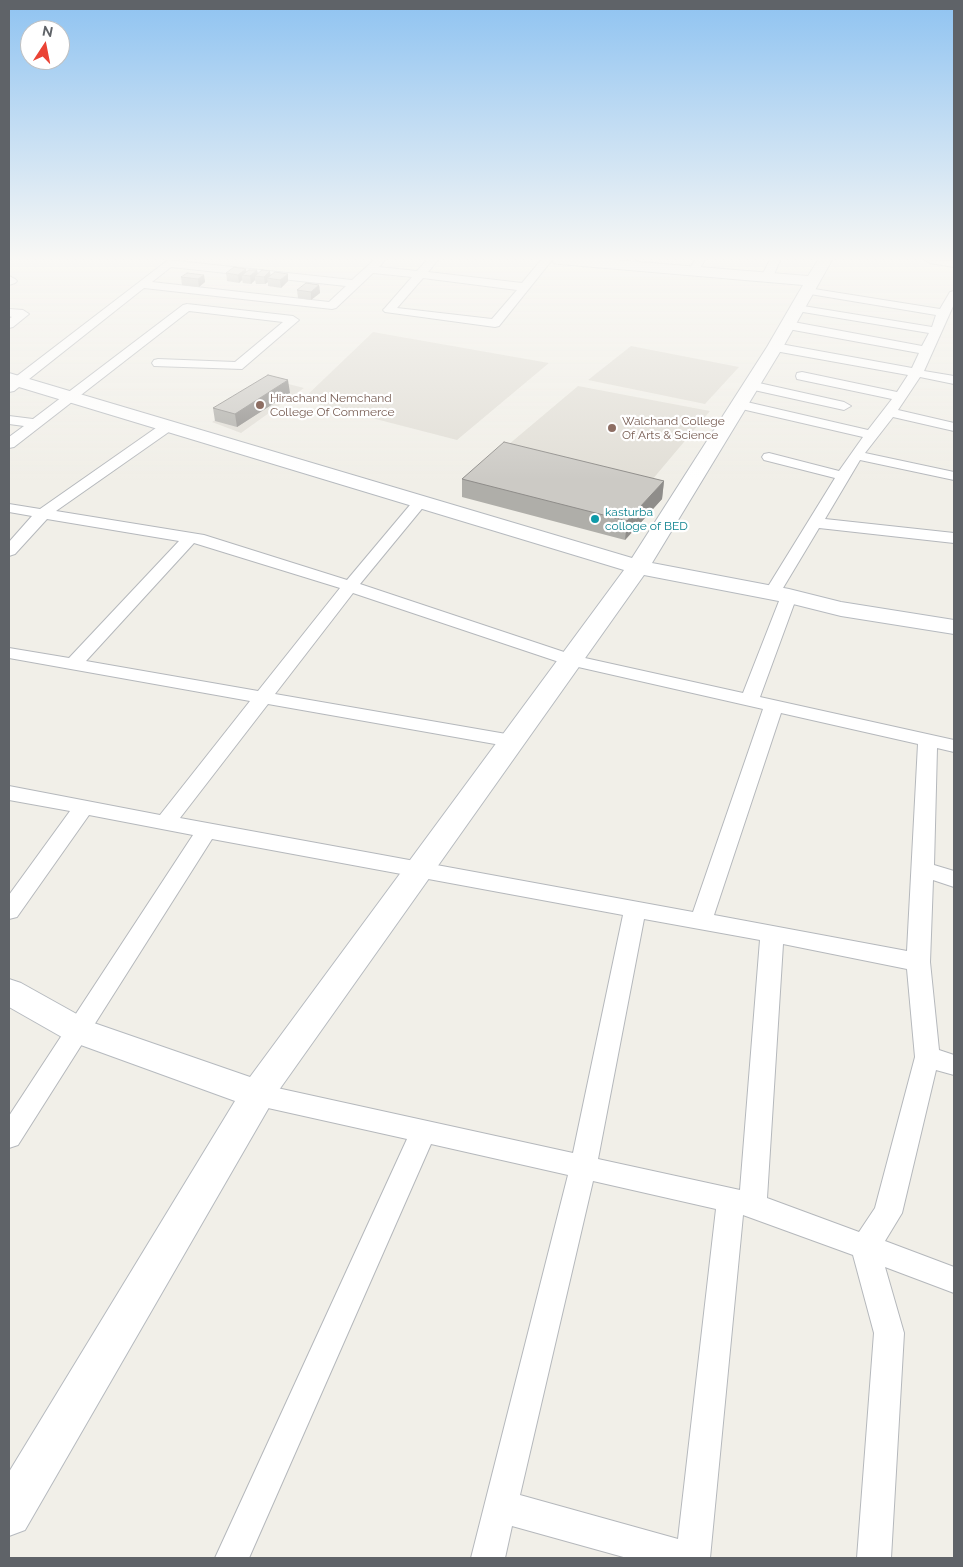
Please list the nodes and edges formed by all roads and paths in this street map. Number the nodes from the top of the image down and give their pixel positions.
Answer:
1 (76, 333) edge
2 (152, 333) edge
3 (277, 333) edge
4 (782, 333) edge
5 (851, 333) edge
6 (880, 333) edge
7 (935, 333) edge
8 (926, 351) junction
9 (158, 363) dead end
10 (916, 373) junction
11 (802, 376) dead end
12 (954, 380) edge
13 (12, 382) edge
14 (744, 395) junction
15 (69, 396) junction
16 (901, 397) junction
17 (844, 406) dead end
18 (890, 412) junction
19 (9, 420) edge
20 (34, 424) junction
21 (168, 426) junction
22 (954, 427) edge
23 (873, 435) junction
24 (9, 444) edge
25 (856, 455) junction
26 (769, 457) dead end
27 (843, 476) junction
28 (954, 476) edge
29 (420, 502) junction
30 (9, 508) edge
31 (44, 513) junction
32 (816, 522) junction
33 (190, 538) junction
34 (954, 538) edge
35 (9, 551) edge
36 (638, 567) junction
37 (350, 586) junction
38 (780, 594) junction
39 (954, 627) edge
40 (9, 653) edge
41 (571, 660) junction
42 (73, 664) junction
43 (264, 698) junction
44 (750, 700) junction
45 (774, 705) junction
46 (928, 740) junction
47 (512, 741) junction
48 (954, 746) edge
49 (9, 793) edge
50 (85, 806) junction
51 (165, 823) junction
52 (206, 831) junction
53 (923, 869) junction
54 (419, 870) junction
55 (954, 879) edge
56 (635, 909) junction
57 (9, 911) edge
58 (701, 920) junction
59 (772, 934) junction
60 (918, 962) junction
61 (9, 992) edge
62 (79, 1031) junction
63 (927, 1058) junction
64 (954, 1065) edge
65 (259, 1095) junction
66 (423, 1132) junction
67 (9, 1137) edge
68 (583, 1167) junction
69 (742, 1202) junction
70 (865, 1247) junction
71 (954, 1280) edge
72 (501, 1506) junction
73 (9, 1514) edge
74 (232, 1558) edge
75 (488, 1558) edge
76 (685, 1558) edge
77 (693, 1558) edge
78 (874, 1558) edge

1 - 13 street
2 - 15 street
3 - 9 street
4 - 14 street
5 - 10 street
6 - 8 street
7 - 8 street
8 - 10 street
10 - 12 street
10 - 16 street
11 - 16 street
13 - 15 street
14 - 17 street
14 - 23 street
14 - 36 street
15 - 20 street
15 - 21 street
16 - 18 street
18 - 22 street
18 - 23 street
19 - 20 street
20 - 24 street
21 - 29 street
21 - 31 street
23 - 25 street
25 - 27 street
25 - 28 street
26 - 27 street
27 - 32 street
29 - 36 street
29 - 37 street
30 - 31 street
31 - 33 street
31 - 35 street
32 - 34 street
32 - 38 street
33 - 37 street
33 - 42 street
36 - 38 street
36 - 41 street
37 - 41 street
37 - 43 street
38 - 39 street
38 - 44 street
40 - 42 street
41 - 44 street
41 - 47 street
42 - 43 street
43 - 47 street
43 - 51 street
44 - 45 street
45 - 46 street
45 - 58 street
46 - 48 street
46 - 53 street
47 - 54 street
49 - 50 street
50 - 51 street
50 - 57 street
51 - 52 street
52 - 54 street
52 - 62 street
53 - 55 street
53 - 60 street
54 - 56 street
54 - 65 street
56 - 58 street
56 - 68 street
58 - 59 street
59 - 60 street
59 - 69 street
60 - 63 street
61 - 62 street
62 - 65 street
62 - 67 street
63 - 64 street
63 - 70 street
65 - 66 street
65 - 73 street
66 - 68 street
66 - 74 street
68 - 69 street
68 - 72 street
69 - 70 street
69 - 77 street
70 - 71 street
70 - 78 street
72 - 75 street
72 - 76 street

